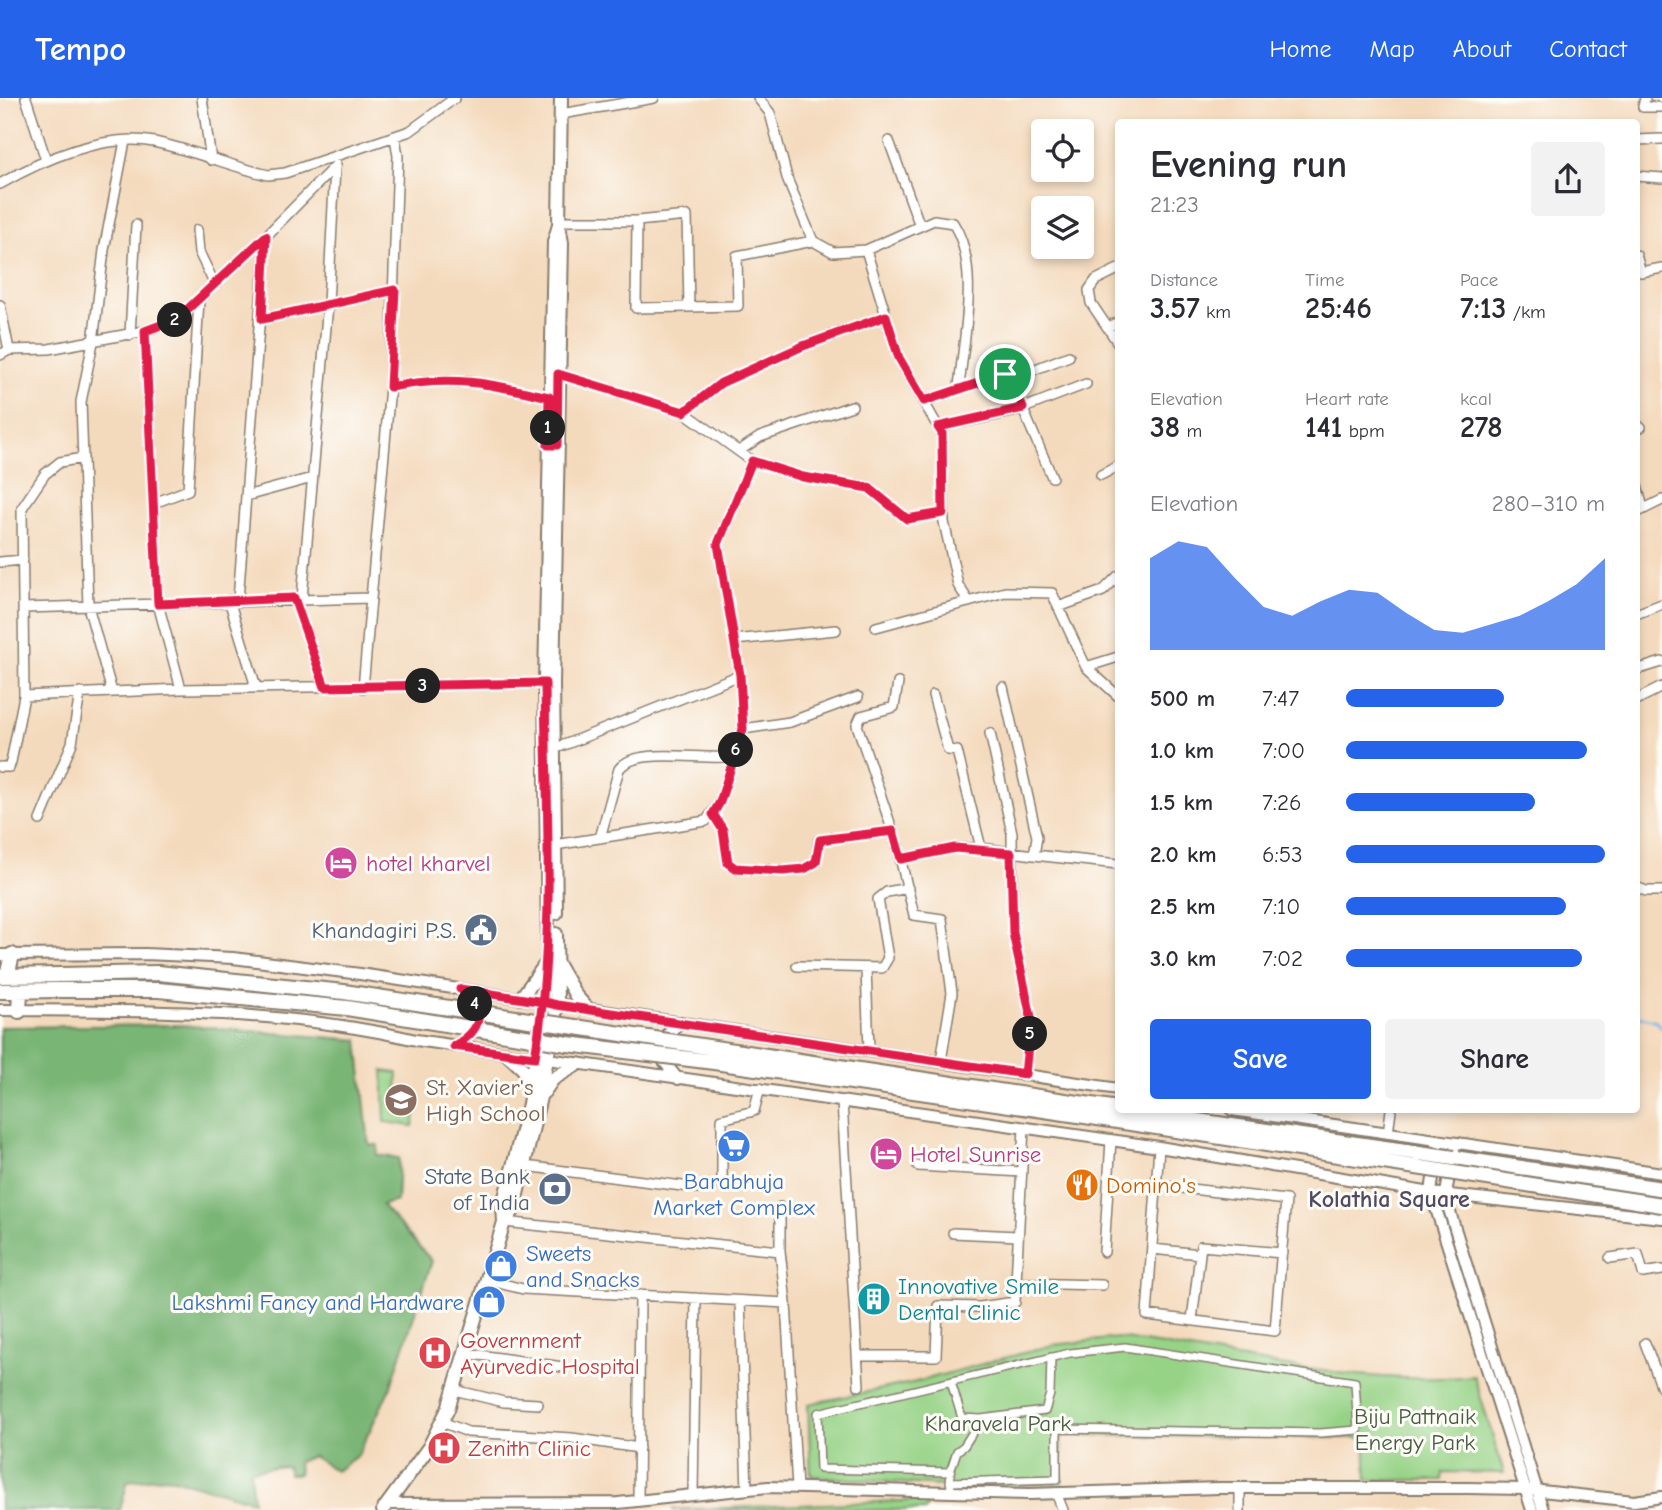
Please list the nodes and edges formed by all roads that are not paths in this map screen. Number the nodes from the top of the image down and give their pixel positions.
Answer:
1 (26, 98) edge
2 (202, 98) edge
3 (455, 98) edge
4 (561, 98) edge
5 (654, 98) edge
6 (758, 98) edge
7 (1644, 98) edge
8 (1662, 107) edge
9 (561, 114) junction
10 (395, 136) junction
11 (1662, 139) edge
12 (1640, 140) edge
13 (125, 141) junction
14 (889, 141) dead end
15 (343, 156) junction
16 (46, 160) junction
17 (211, 160) junction
18 (335, 167) junction
19 (1640, 176) edge
20 (1662, 178) edge
21 (0, 184) edge
22 (637, 221) junction
23 (559, 223) junction
24 (136, 225) dead end
25 (920, 226) junction
26 (197, 230) dead end
27 (266, 236) junction
28 (813, 241) junction
29 (866, 250) junction
30 (1640, 266) edge
31 (1662, 268) edge
32 (1115, 270) edge
33 (214, 283) junction
34 (395, 290) junction
35 (199, 299) junction
36 (328, 304) junction
37 (0, 305) edge
38 (690, 307) junction
39 (886, 316) junction
40 (262, 319) junction
41 (1115, 324) edge
42 (1108, 327) junction
43 (145, 331) junction
44 (130, 335) junction
45 (1115, 338) edge
46 (93, 342) junction
47 (4, 352) edge
48 (1069, 356) dead end
49 (558, 374) junction
50 (1010, 379) junction
51 (1086, 384) dead end
52 (390, 387) junction
53 (959, 388) junction
54 (549, 397) junction
55 (924, 401) junction
56 (852, 405) dead end
57 (1023, 408) junction
58 (684, 412) junction
59 (938, 427) junction
60 (553, 445) junction
61 (739, 451) junction
62 (83, 458) junction
63 (752, 461) junction
64 (1115, 468) edge
65 (1101, 475) dead end
66 (1052, 477) dead end
67 (312, 478) junction
68 (246, 496) junction
69 (1662, 500) edge
70 (153, 503) junction
71 (1640, 510) edge
72 (943, 513) junction
73 (23, 561) junction
74 (0, 562) edge
75 (1115, 579) edge
76 (298, 598) junction
77 (370, 598) junction
78 (234, 600) junction
79 (969, 602) junction
80 (158, 604) junction
81 (1662, 604) edge
82 (88, 606) junction
83 (1058, 607) junction
84 (23, 608) junction
85 (1640, 612) edge
86 (876, 627) dead end
87 (836, 630) dead end
88 (734, 640) junction
89 (1115, 658) edge
90 (1662, 662) edge
91 (1086, 667) junction
92 (1640, 669) edge
93 (740, 675) junction
94 (545, 683) junction
95 (898, 683) dead end
96 (256, 687) junction
97 (325, 687) junction
98 (1003, 687) dead end
99 (1662, 687) edge
100 (362, 688) junction
101 (181, 689) junction
102 (112, 692) junction
103 (1115, 692) edge
104 (80, 693) junction
105 (933, 695) dead end
106 (24, 696) junction
107 (858, 697) dead end
108 (1640, 698) edge
109 (743, 729) junction
110 (990, 733) dead end
111 (554, 748) junction
112 (735, 756) junction
113 (0, 767) edge
114 (713, 814) junction
115 (40, 820) dead end
116 (893, 831) junction
117 (600, 838) junction
118 (555, 845) junction
119 (981, 848) junction
120 (1011, 853) junction
121 (1034, 855) junction
122 (901, 859) junction
123 (1115, 864) edge
124 (551, 870) junction
125 (908, 888) junction
126 (1640, 889) edge
127 (1662, 891) edge
128 (6, 955) edge
129 (552, 962) junction
130 (797, 966) dead end
131 (866, 969) junction
132 (4, 976) edge
133 (460, 989) junction
134 (0, 991) edge
135 (20, 991) junction
136 (520, 998) junction
137 (550, 1003) junction
138 (587, 1008) junction
139 (0, 1010) edge
140 (19, 1011) junction
141 (681, 1022) junction
142 (454, 1046) junction
143 (869, 1050) junction
144 (507, 1054) junction
145 (541, 1058) junction
146 (941, 1060) junction
147 (579, 1064) junction
148 (1025, 1074) junction
149 (678, 1079) junction
150 (760, 1088) junction
151 (1115, 1089) edge
152 (535, 1094) junction
153 (842, 1102) junction
154 (1115, 1108) edge
155 (1147, 1113) edge
156 (1272, 1113) edge
157 (1391, 1113) edge
158 (1298, 1115) edge
159 (1024, 1128) junction
160 (1388, 1133) junction
161 (1111, 1140) junction
162 (1438, 1140) junction
163 (1456, 1143) junction
164 (1159, 1147) junction
165 (525, 1166) junction
166 (918, 1166) dead end
167 (1022, 1172) junction
168 (1662, 1173) edge
169 (1156, 1185) junction
170 (722, 1186) dead end
171 (698, 1188) dead end
172 (1662, 1189) edge
173 (1431, 1193) junction
174 (1446, 1193) junction
175 (1662, 1205) edge
176 (780, 1207) dead end
177 (1662, 1217) edge
178 (504, 1222) junction
179 (953, 1233) dead end
180 (1018, 1236) junction
181 (1152, 1249) junction
182 (780, 1251) junction
183 (1104, 1252) dead end
184 (1282, 1252) junction
185 (1200, 1254) junction
186 (1610, 1258) dead end
187 (1662, 1270) edge
188 (487, 1280) junction
189 (1016, 1283) junction
190 (1102, 1285) dead end
191 (640, 1295) junction
192 (696, 1298) junction
193 (740, 1301) junction
194 (786, 1303) junction
195 (1192, 1320) junction
196 (1646, 1343) dead end
197 (465, 1353) junction
198 (857, 1356) junction
199 (1051, 1357) junction
200 (563, 1367) dead end
201 (951, 1382) junction
202 (859, 1386) dead end
203 (1662, 1388) edge
204 (454, 1390) junction
205 (538, 1404) dead end
206 (981, 1419) junction
207 (442, 1422) junction
208 (639, 1448) junction
209 (950, 1472) junction
210 (950, 1487) junction
211 (797, 1488) junction
212 (1240, 1488) junction
213 (747, 1489) junction
214 (1523, 1489) junction
215 (1535, 1491) junction
216 (1056, 1493) junction
217 (693, 1494) junction
218 (1662, 1497) edge
219 (638, 1500) junction
220 (1634, 1505) edge
221 (385, 1507) edge
222 (1063, 1510) edge
223 (1240, 1510) edge
224 (1532, 1510) edge
225 (1543, 1510) edge

1 - 16 street
2 - 17 street
3 - 10 street
4 - 9 main road
5 - 9 street
6 - 28 street
7 - 8 street
9 - 23 main road
10 - 15 street
10 - 34 street
11 - 12 street
13 - 16 street
13 - 17 street
13 - 46 street
14 - 25 street
15 - 17 street
15 - 18 street
16 - 21 street
18 - 27 street
18 - 36 street
19 - 20 street
22 - 23 street
22 - 38 street
22 - 38 street
23 - 49 main road
23 - 54 main road
24 - 44 street
25 - 29 street
25 - 53 street
26 - 33 street
27 - 33 street
27 - 40 street
28 - 29 street
28 - 38 street
29 - 39 street
30 - 31 street
32 - 42 street
33 - 35 street
34 - 36 street
34 - 52 street
35 - 43 street
35 - 70 street
36 - 40 street
36 - 67 street
37 - 47 street
39 - 55 street
39 - 58 street
40 - 68 street
41 - 42 street
42 - 45 street
43 - 44 street
43 - 70 street
44 - 46 street
46 - 47 street
46 - 62 street
48 - 50 street
49 - 58 street
49 - 60 main road
50 - 53 street
50 - 57 street
51 - 57 street
52 - 54 street
52 - 77 street
53 - 55 street
54 - 60 main road
55 - 59 street
56 - 61 street
57 - 59 street
57 - 66 street
58 - 61 street
59 - 72 street
60 - 94 main road
60 - 111 main road
61 - 63 street
62 - 73 street
62 - 82 street
63 - 72 street
63 - 88 street
64 - 65 street
67 - 68 street
67 - 76 street
68 - 78 street
69 - 71 street
70 - 80 street
72 - 79 street
73 - 74 street
73 - 84 street
75 - 83 street
76 - 77 street
76 - 78 street
76 - 97 street
77 - 100 street
78 - 80 street
78 - 96 street
79 - 83 street
79 - 86 street
80 - 82 street
80 - 101 street
81 - 85 street
82 - 84 street
82 - 102 street
83 - 91 street
84 - 106 street
87 - 88 street
88 - 93 street
89 - 91 street
90 - 92 street
91 - 103 street
93 - 109 street
93 - 111 street
94 - 100 street
94 - 124 main road
95 - 116 street
96 - 97 street
96 - 101 street
97 - 100 street
98 - 121 street
99 - 108 street
101 - 102 street
102 - 104 street
104 - 106 street
104 - 115 street
105 - 119 street
106 - 113 street
107 - 109 street
109 - 112 street
110 - 120 street
111 - 118 main road
112 - 114 street
112 - 117 street
114 - 116 street
114 - 117 street
116 - 122 street
117 - 118 street
118 - 124 main road
119 - 120 street
119 - 122 street
120 - 121 street
120 - 148 street
121 - 123 street
122 - 125 street
124 - 129 main road
125 - 131 street
125 - 146 street
126 - 127 street
128 - 132 highway
128 - 133 street
129 - 136 main road
129 - 137 main road
129 - 138 main road
130 - 131 street
131 - 143 street
132 - 154 highway, bridge
133 - 136 street
133 - 142 street
134 - 135 highway
135 - 140 highway
135 - 175 highway, bridge
136 - 137 street
137 - 138 street
137 - 145 main road
138 - 141 street
139 - 140 street
140 - 142 street
141 - 143 street
141 - 149 street
142 - 144 street
143 - 146 street
144 - 145 street
144 - 152 main road
145 - 147 street
145 - 152 main road
146 - 148 street
147 - 149 street
147 - 152 main road
148 - 151 street
149 - 150 street
150 - 153 street
150 - 170 street
152 - 165 main road
152 - 178 main road
153 - 159 street
153 - 198 street
155 - 172 highway, bridge
156 - 158 street
157 - 160 street
158 - 160 street
159 - 161 street
159 - 167 street
160 - 162 street
161 - 164 street
161 - 183 street
162 - 163 street
162 - 173 street
163 - 168 street
163 - 174 street
164 - 169 street
164 - 173 street
165 - 171 street
165 - 178 main road
166 - 167 street
167 - 180 street
169 - 181 street
169 - 184 street
173 - 174 street
173 - 214 street
174 - 177 street
174 - 215 street
176 - 182 street
178 - 182 street
178 - 188 main road
179 - 180 street
180 - 189 street
181 - 185 street
181 - 195 street
182 - 194 street
184 - 185 street
184 - 195 street
185 - 195 street
186 - 187 street
188 - 191 street
188 - 197 main road
189 - 190 street
189 - 198 street
191 - 192 street
191 - 208 street
192 - 193 street
192 - 217 street
193 - 194 street
193 - 213 street
194 - 211 street
196 - 203 street
197 - 200 street
197 - 204 main road
198 - 202 street
199 - 201 street
199 - 206 street
199 - 210 street
201 - 206 street
201 - 209 street
204 - 205 street
204 - 207 main road
206 - 209 street
207 - 208 street
207 - 221 main road
208 - 219 street
209 - 210 street
210 - 211 street
210 - 216 street
211 - 213 street
212 - 214 street
212 - 216 street
212 - 223 street
213 - 217 street
214 - 215 street
214 - 224 street
215 - 220 street
215 - 225 street
216 - 222 street
217 - 219 street
218 - 220 street
219 - 221 street

